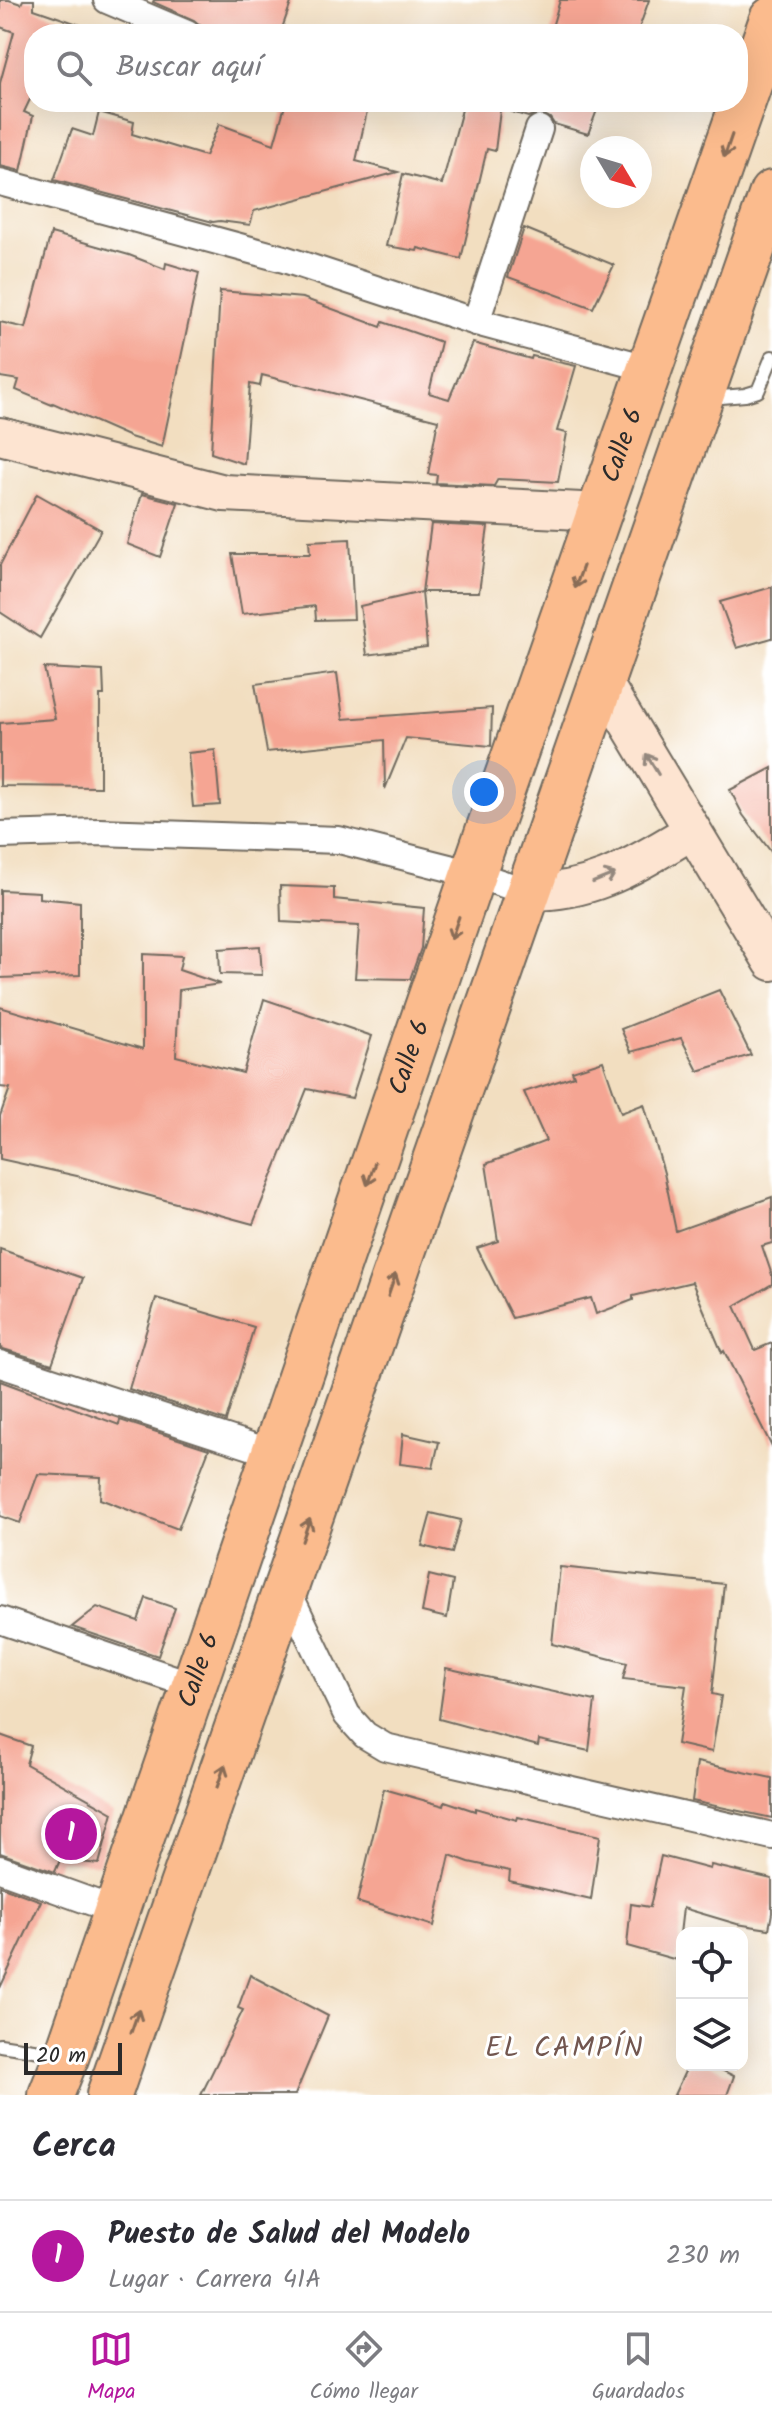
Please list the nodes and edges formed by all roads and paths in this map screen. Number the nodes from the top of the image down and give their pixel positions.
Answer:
1 (107, 0) edge
2 (761, 0) edge
3 (772, 4) edge
4 (772, 19) edge
5 (163, 24) edge
6 (748, 88) edge
7 (740, 112) edge
8 (539, 129) dead end
9 (0, 182) edge
10 (769, 211) edge
11 (476, 322) junction
12 (772, 357) edge
13 (651, 369) junction
14 (700, 399) junction
15 (0, 436) edge
16 (601, 512) junction
17 (602, 680) junction
18 (692, 831) junction
19 (0, 835) edge
20 (473, 874) junction
21 (528, 892) junction
22 (768, 946) edge
23 (0, 1364) edge
24 (275, 1454) junction
25 (286, 1588) junction
26 (0, 1620) edge
27 (195, 1686) junction
28 (772, 1836) edge
29 (0, 1869) edge
30 (117, 1911) junction
31 (1, 2048) edge
32 (67, 2055) junction
33 (51, 2095) edge
34 (109, 2095) edge

1 - 5 street
2 - 3 street
4 -> 6 highway, Calle 6
7 -> 13 highway, Calle 6
8 - 11 street
9 - 11 street
10 - 14 highway, Calle 6
11 - 13 street
12 - 14 lane
13 - 16 highway, Calle 6
14 - 17 highway, Calle 6
15 - 16 main road
16 -> 20 highway, Calle 6
18 -> 17 main road
17 - 21 highway, Calle 6
21 -> 18 main road
18 - 22 main road
19 - 20 street
20 - 21 street
20 -> 24 highway, Calle 6
25 -> 21 highway, Calle 6
23 - 24 street
24 - 27 highway, Calle 6
25 - 28 street
34 -> 25 highway, Calle 6
26 - 27 street
27 - 30 highway, Calle 6
29 - 30 street
30 - 32 highway, Calle 6
31 - 32 lane
32 - 33 highway, Calle 6

